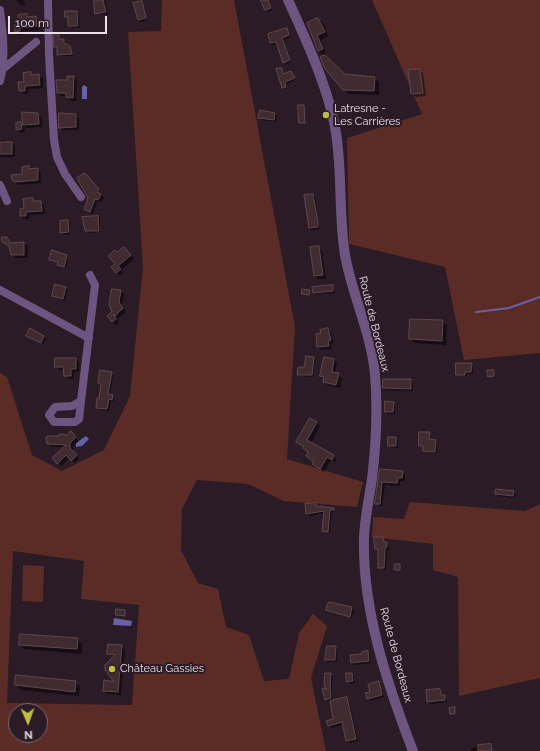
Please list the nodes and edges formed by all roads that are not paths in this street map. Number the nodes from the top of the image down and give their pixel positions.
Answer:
1 (48, 0) edge
2 (288, 0) edge
3 (0, 10) edge
4 (36, 42) dead end
5 (3, 69) junction
6 (0, 81) edge
7 (0, 185) edge
8 (81, 197) dead end
9 (7, 201) dead end
10 (90, 275) dead end
11 (0, 290) edge
12 (89, 338) junction
13 (81, 401) dead end
14 (413, 751) edge

1 - 8 street
2 - 14 street, Route de Bordeaux
3 - 5 street
4 - 5 street
5 - 6 street
7 - 9 street
10 - 12 street
11 - 12 street
12 - 13 street

